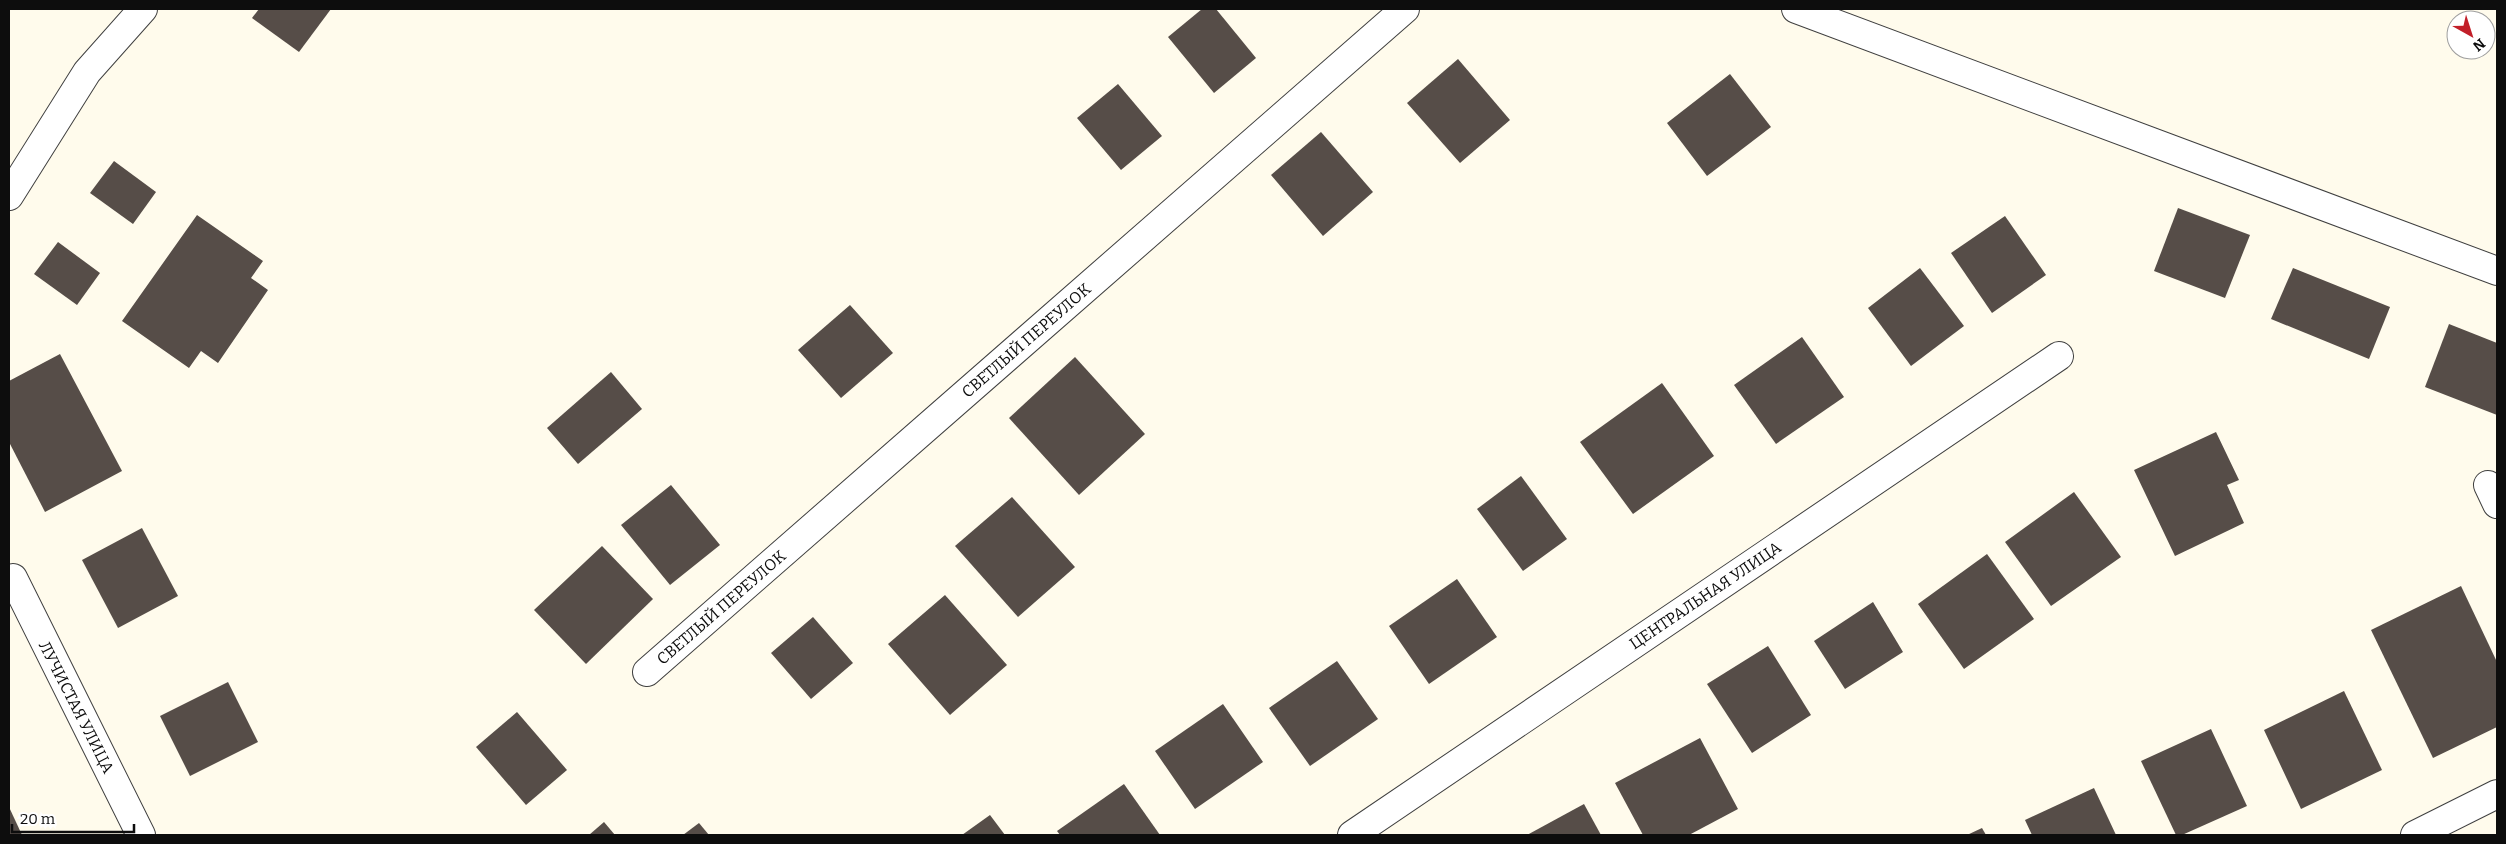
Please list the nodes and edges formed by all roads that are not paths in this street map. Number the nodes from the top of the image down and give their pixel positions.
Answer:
1 (143, 9) edge
2 (1405, 9) edge
3 (1796, 9) edge
4 (9, 196) edge
5 (2497, 271) edge
6 (2059, 356) dead end
7 (12, 578) dead end
8 (647, 672) dead end
9 (2497, 794) edge
10 (141, 835) edge
11 (1352, 835) edge
12 (2415, 835) edge

1 - 4 street
2 - 8 street, СВЕТЛЫЙ ПЕРЕУЛОК
3 - 5 street
6 - 11 street, ЦЕНТРАЛЬНАЯ УЛИЦА
7 - 10 street, ЛУЧИСТАЯ УЛИЦА
9 - 12 street

